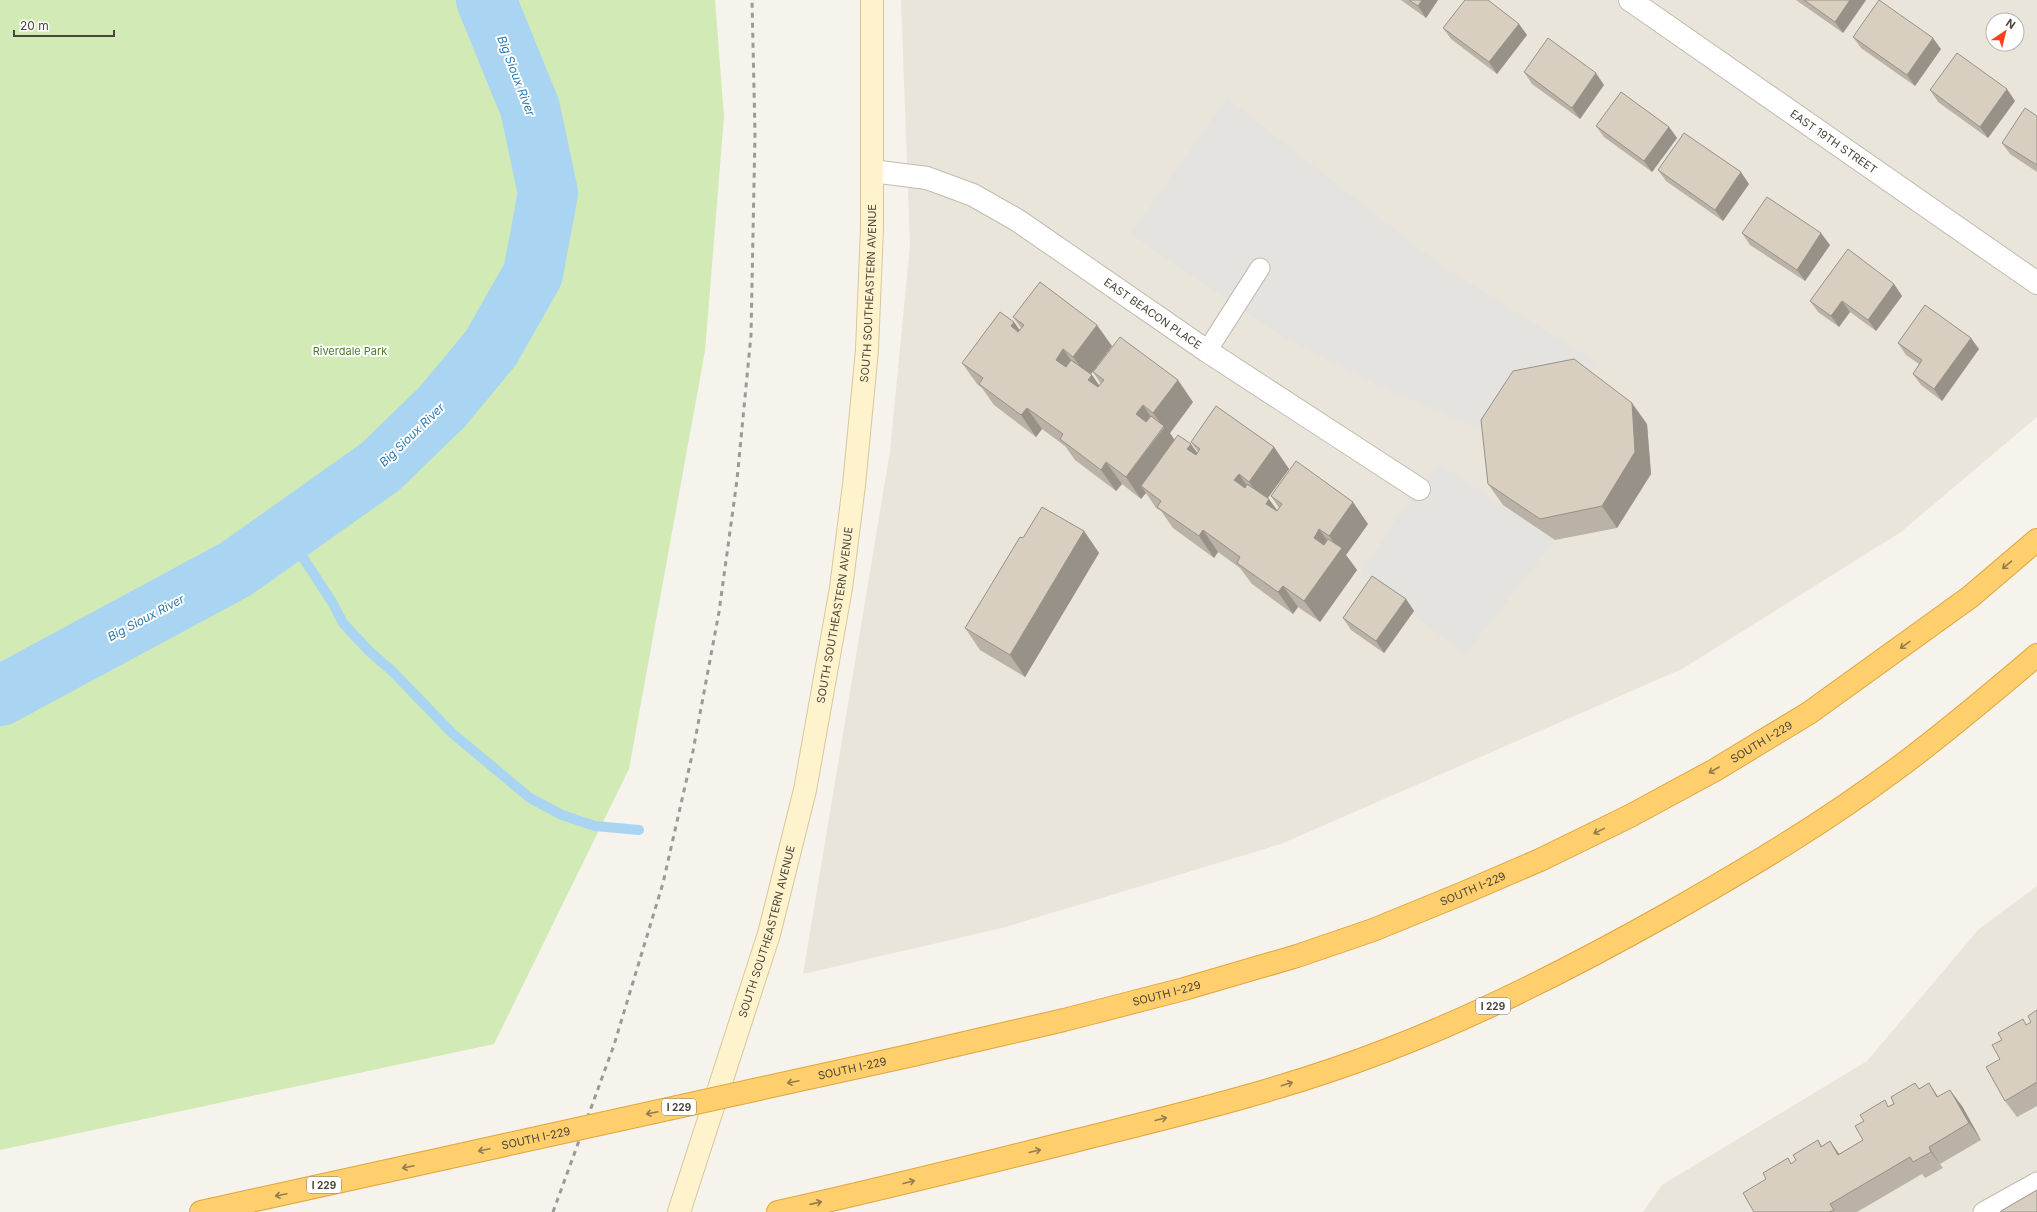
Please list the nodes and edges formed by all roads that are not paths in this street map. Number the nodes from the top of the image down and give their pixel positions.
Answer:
1 (872, 0) edge
2 (1630, 0) edge
3 (872, 171) junction
4 (1260, 268) dead end
5 (2037, 283) edge
6 (1207, 351) junction
7 (1419, 489) dead end
8 (2037, 540) edge
9 (2037, 655) edge
10 (2037, 1182) edge
11 (201, 1212) edge
12 (679, 1212) edge
13 (778, 1212) edge
14 (1983, 1212) edge

1 - 3 main road, SOUTH SOUTHEASTERN AVENUE
2 - 5 street, EAST 19TH STREET
3 - 6 street, EAST BEACON PLACE
3 - 12 main road, SOUTH SOUTHEASTERN AVENUE
4 - 6 lane
6 - 7 street, EAST BEACON PLACE
8 -> 11 highway, SOUTH I-229 / I 229, bridge
13 -> 9 highway, I 229
10 - 14 lane

